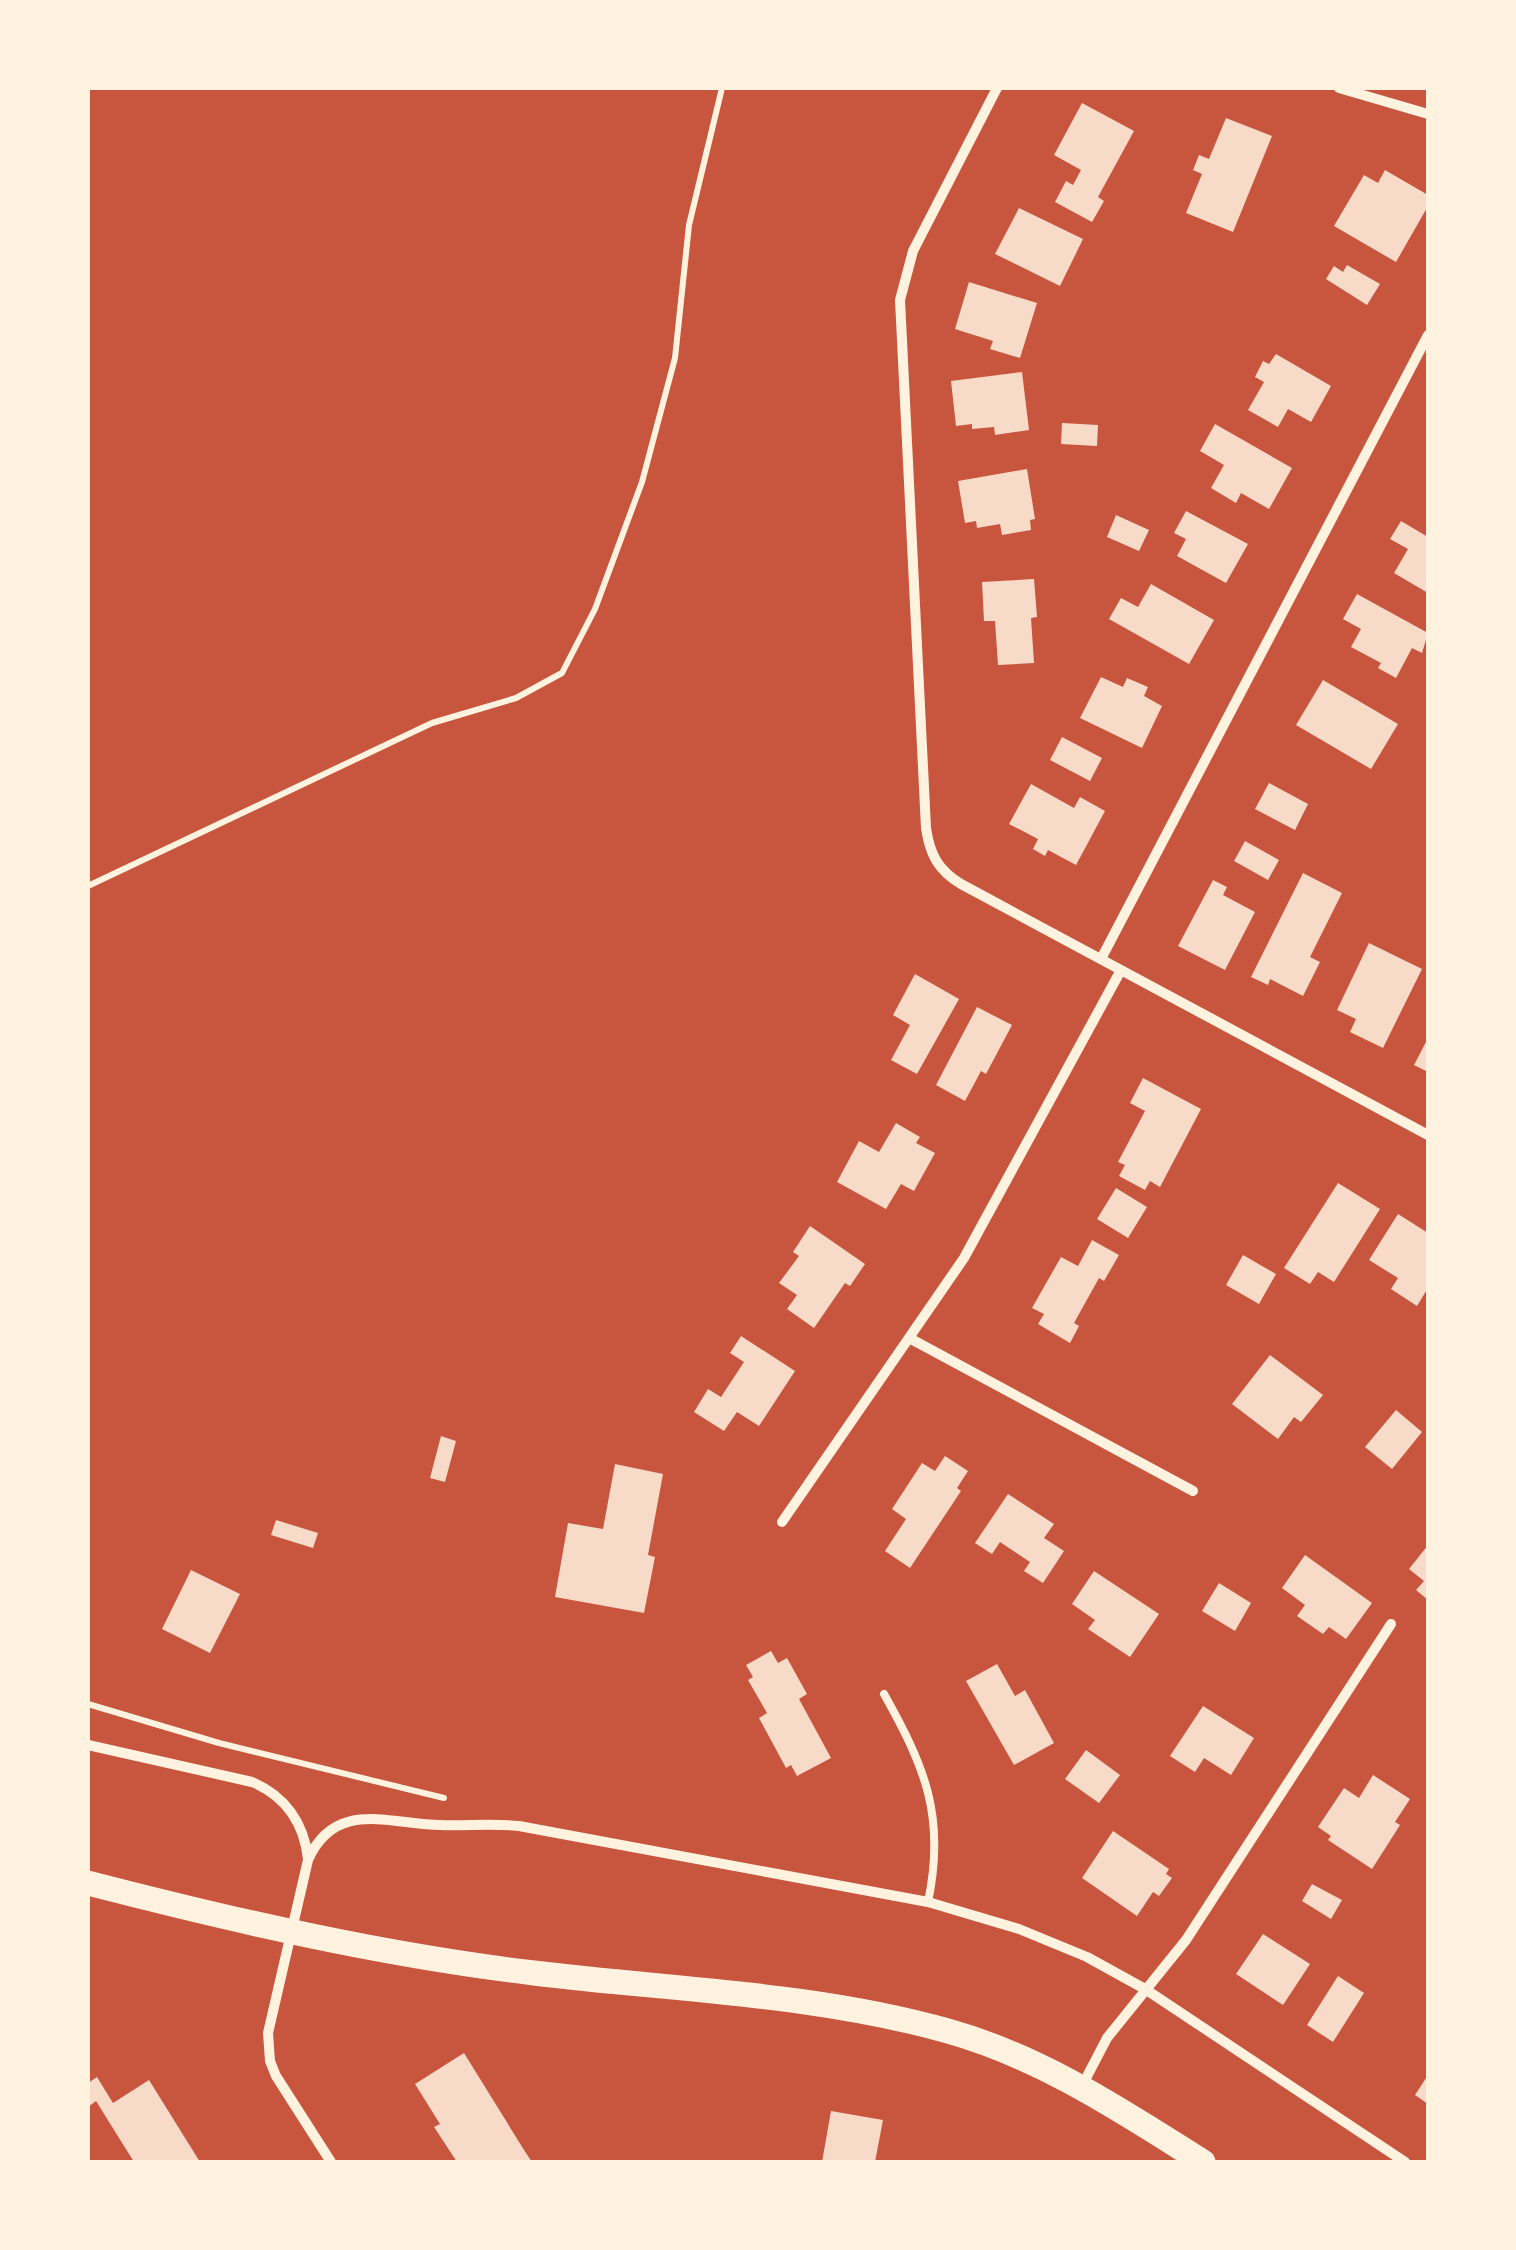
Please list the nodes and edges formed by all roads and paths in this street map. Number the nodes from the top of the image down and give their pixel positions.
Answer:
1 (722, 88) edge
2 (997, 88) edge
3 (1339, 88) edge
4 (1428, 114) edge
5 (1428, 335) edge
6 (88, 886) edge
7 (1101, 959) junction
8 (1120, 970) junction
9 (1428, 1135) edge
10 (910, 1339) junction
11 (1193, 1491) dead end
12 (782, 1522) dead end
13 (1392, 1624) dead end
14 (884, 1694) dead end
15 (88, 1704) edge
16 (88, 1745) edge
17 (450, 1800) dead end
18 (308, 1860) junction
19 (88, 1884) edge
20 (928, 1902) junction
21 (291, 1932) junction
22 (1145, 1989) junction
23 (1081, 2087) junction
24 (331, 2162) edge
25 (1203, 2162) edge
26 (1405, 2162) edge

1 - 6 path
2 - 7 street
3 - 4 street
5 - 7 street
7 - 8 street
8 - 9 street
8 - 10 street
10 - 11 street
10 - 12 street
13 - 22 street
14 - 20 lane
15 - 17 path
16 - 18 street
18 - 20 street
18 - 21 street
19 - 21 main road
20 - 22 street
21 - 23 main road
21 - 24 street
22 - 23 street
22 - 26 street
23 - 25 main road

